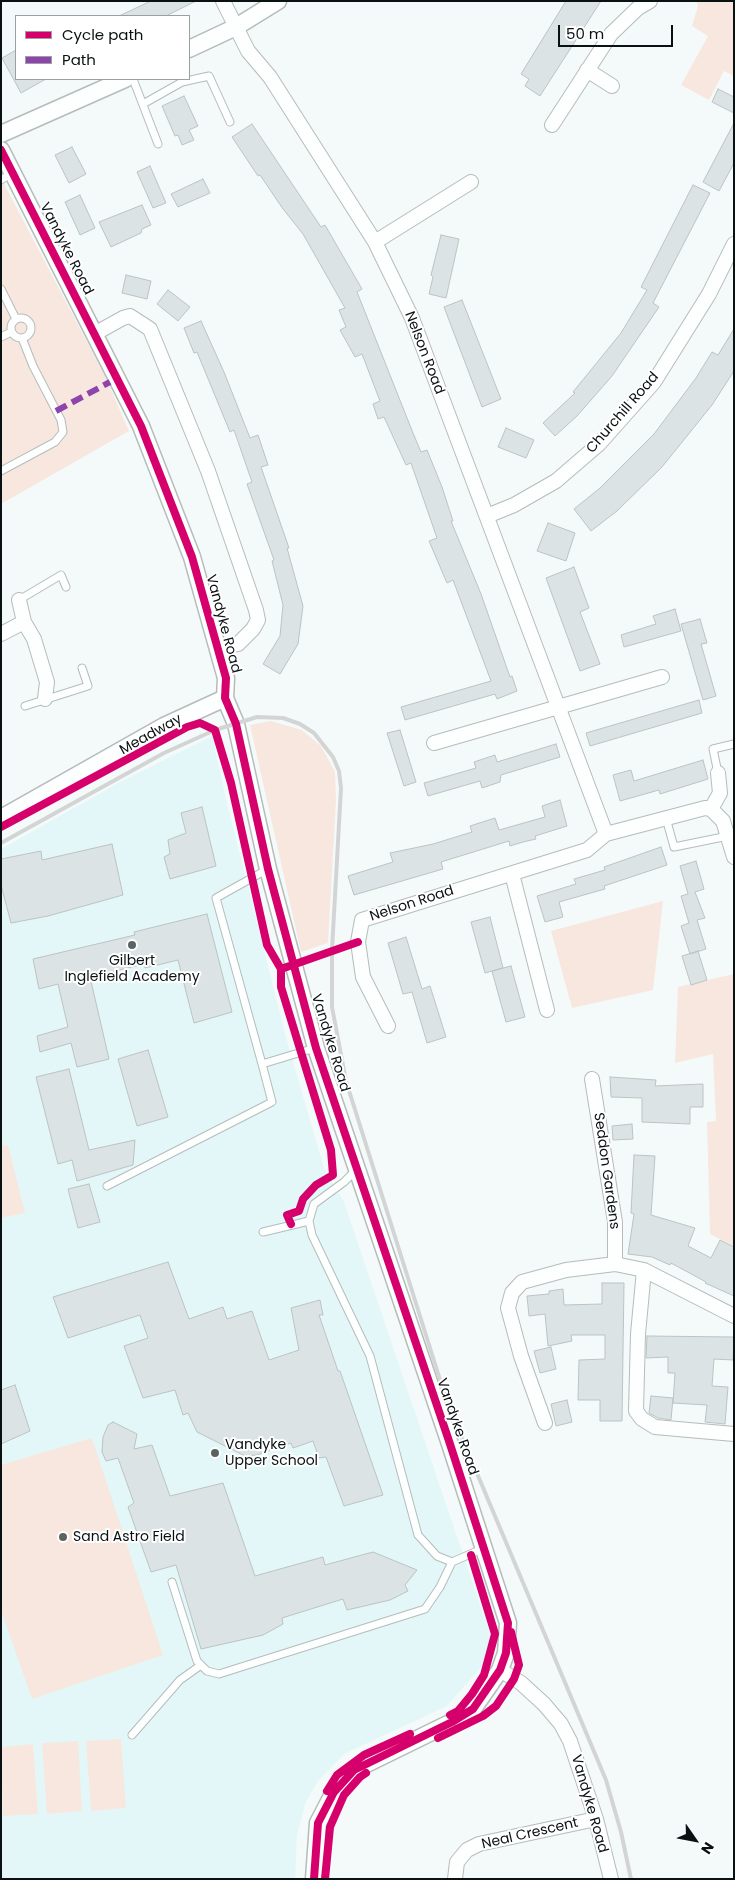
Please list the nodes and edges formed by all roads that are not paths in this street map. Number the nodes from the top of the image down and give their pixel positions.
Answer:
1 (223, 1) edge
2 (278, 1) edge
3 (650, 1) edge
4 (236, 27) junction
5 (190, 49) edge
6 (587, 70) junction
7 (123, 80) edge
8 (133, 80) edge
9 (612, 86) dead end
10 (143, 104) junction
11 (230, 122) dead end
12 (552, 125) dead end
13 (1, 134) edge
14 (158, 144) dead end
15 (1, 150) edge
16 (7, 177) edge
17 (471, 182) dead end
18 (375, 242) junction
19 (734, 244) edge
20 (1, 289) edge
21 (16, 319) junction
22 (11, 332) junction
23 (96, 333) junction
24 (1, 337) edge
25 (22, 338) junction
26 (1, 471) edge
27 (487, 516) junction
28 (66, 587) dead end
29 (19, 600) joint
30 (24, 622) junction
31 (1, 634) edge
32 (218, 648) junction
33 (82, 668) dead end
34 (662, 677) dead end
35 (224, 698) junction
36 (45, 699) junction
37 (26, 706) dead end
38 (558, 706) junction
39 (434, 743) dead end
40 (734, 744) edge
41 (718, 773) joint
42 (711, 809) junction
43 (1, 818) edge
44 (666, 818) junction
45 (606, 834) junction
46 (728, 836) junction
47 (734, 857) edge
48 (268, 869) junction
49 (512, 874) junction
50 (547, 1010) dead end
51 (388, 1026) dead end
52 (316, 1048) junction
53 (262, 1064) junction
54 (592, 1079) dead end
55 (358, 1168) junction
56 (107, 1186) dead end
57 (309, 1221) junction
58 (263, 1232) dead end
59 (615, 1264) junction
60 (644, 1270) junction
61 (734, 1316) edge
62 (545, 1423) dead end
63 (734, 1434) edge
64 (485, 1548) junction
65 (452, 1562) junction
66 (172, 1582) dead end
67 (201, 1665) junction
68 (500, 1670) junction
69 (132, 1734) dead end
70 (596, 1819) junction
71 (314, 1879) edge
72 (455, 1879) edge
73 (611, 1879) edge

1 - 4 street, Nelson Road
2 - 4 street
3 - 6 street
4 - 5 street
4 - 18 street, Nelson Road
6 - 9 street
6 - 12 street
7 - 13 street
8 - 10 lane
10 - 11 lane
10 - 14 lane
15 - 16 street, Vandyke Road
16 - 23 street, Vandyke Road
17 - 18 street
18 - 27 street, Nelson Road
19 - 27 street, Churchill Road
20 - 21 lane
21 - 22 lane
21 - 25 lane
22 - 24 lane
22 - 25 lane
23 - 32 street, Vandyke Road
23 - 32 street
25 - 26 lane
27 - 38 street, Nelson Road
28 - 29 lane
29 - 30 street
30 - 31 street
30 - 36 street
32 - 35 street, Vandyke Road
33 - 36 lane
34 - 38 street
35 - 43 street, Meadway
35 - 48 street, Vandyke Road
36 - 37 lane
38 - 39 street
38 - 45 street, Nelson Road
40 - 41 lane
41 - 42 street
42 - 44 street, Nelson Road
42 - 46 street
44 - 45 street, Nelson Road
44 - 46 lane
45 - 49 street, Nelson Road
46 - 47 street
48 - 52 street, Vandyke Road
48 - 53 lane
49 - 50 street
49 - 51 street, Nelson Road
52 - 53 lane
52 - 55 street, Vandyke Road
53 - 56 lane
54 - 59 street, Seddon Gardens
55 - 57 lane
55 - 64 street, Vandyke Road
57 - 58 lane
57 - 65 lane
59 - 60 street
59 - 62 street
60 - 61 street
60 - 63 street
64 - 65 lane
64 - 68 street, Vandyke Road
65 - 67 lane
66 - 67 lane
67 - 69 lane
68 - 70 street, Vandyke Road
68 - 71 street, Vandyke Road
70 - 72 street, Neal Crescent
70 - 73 street, Vandyke Road

